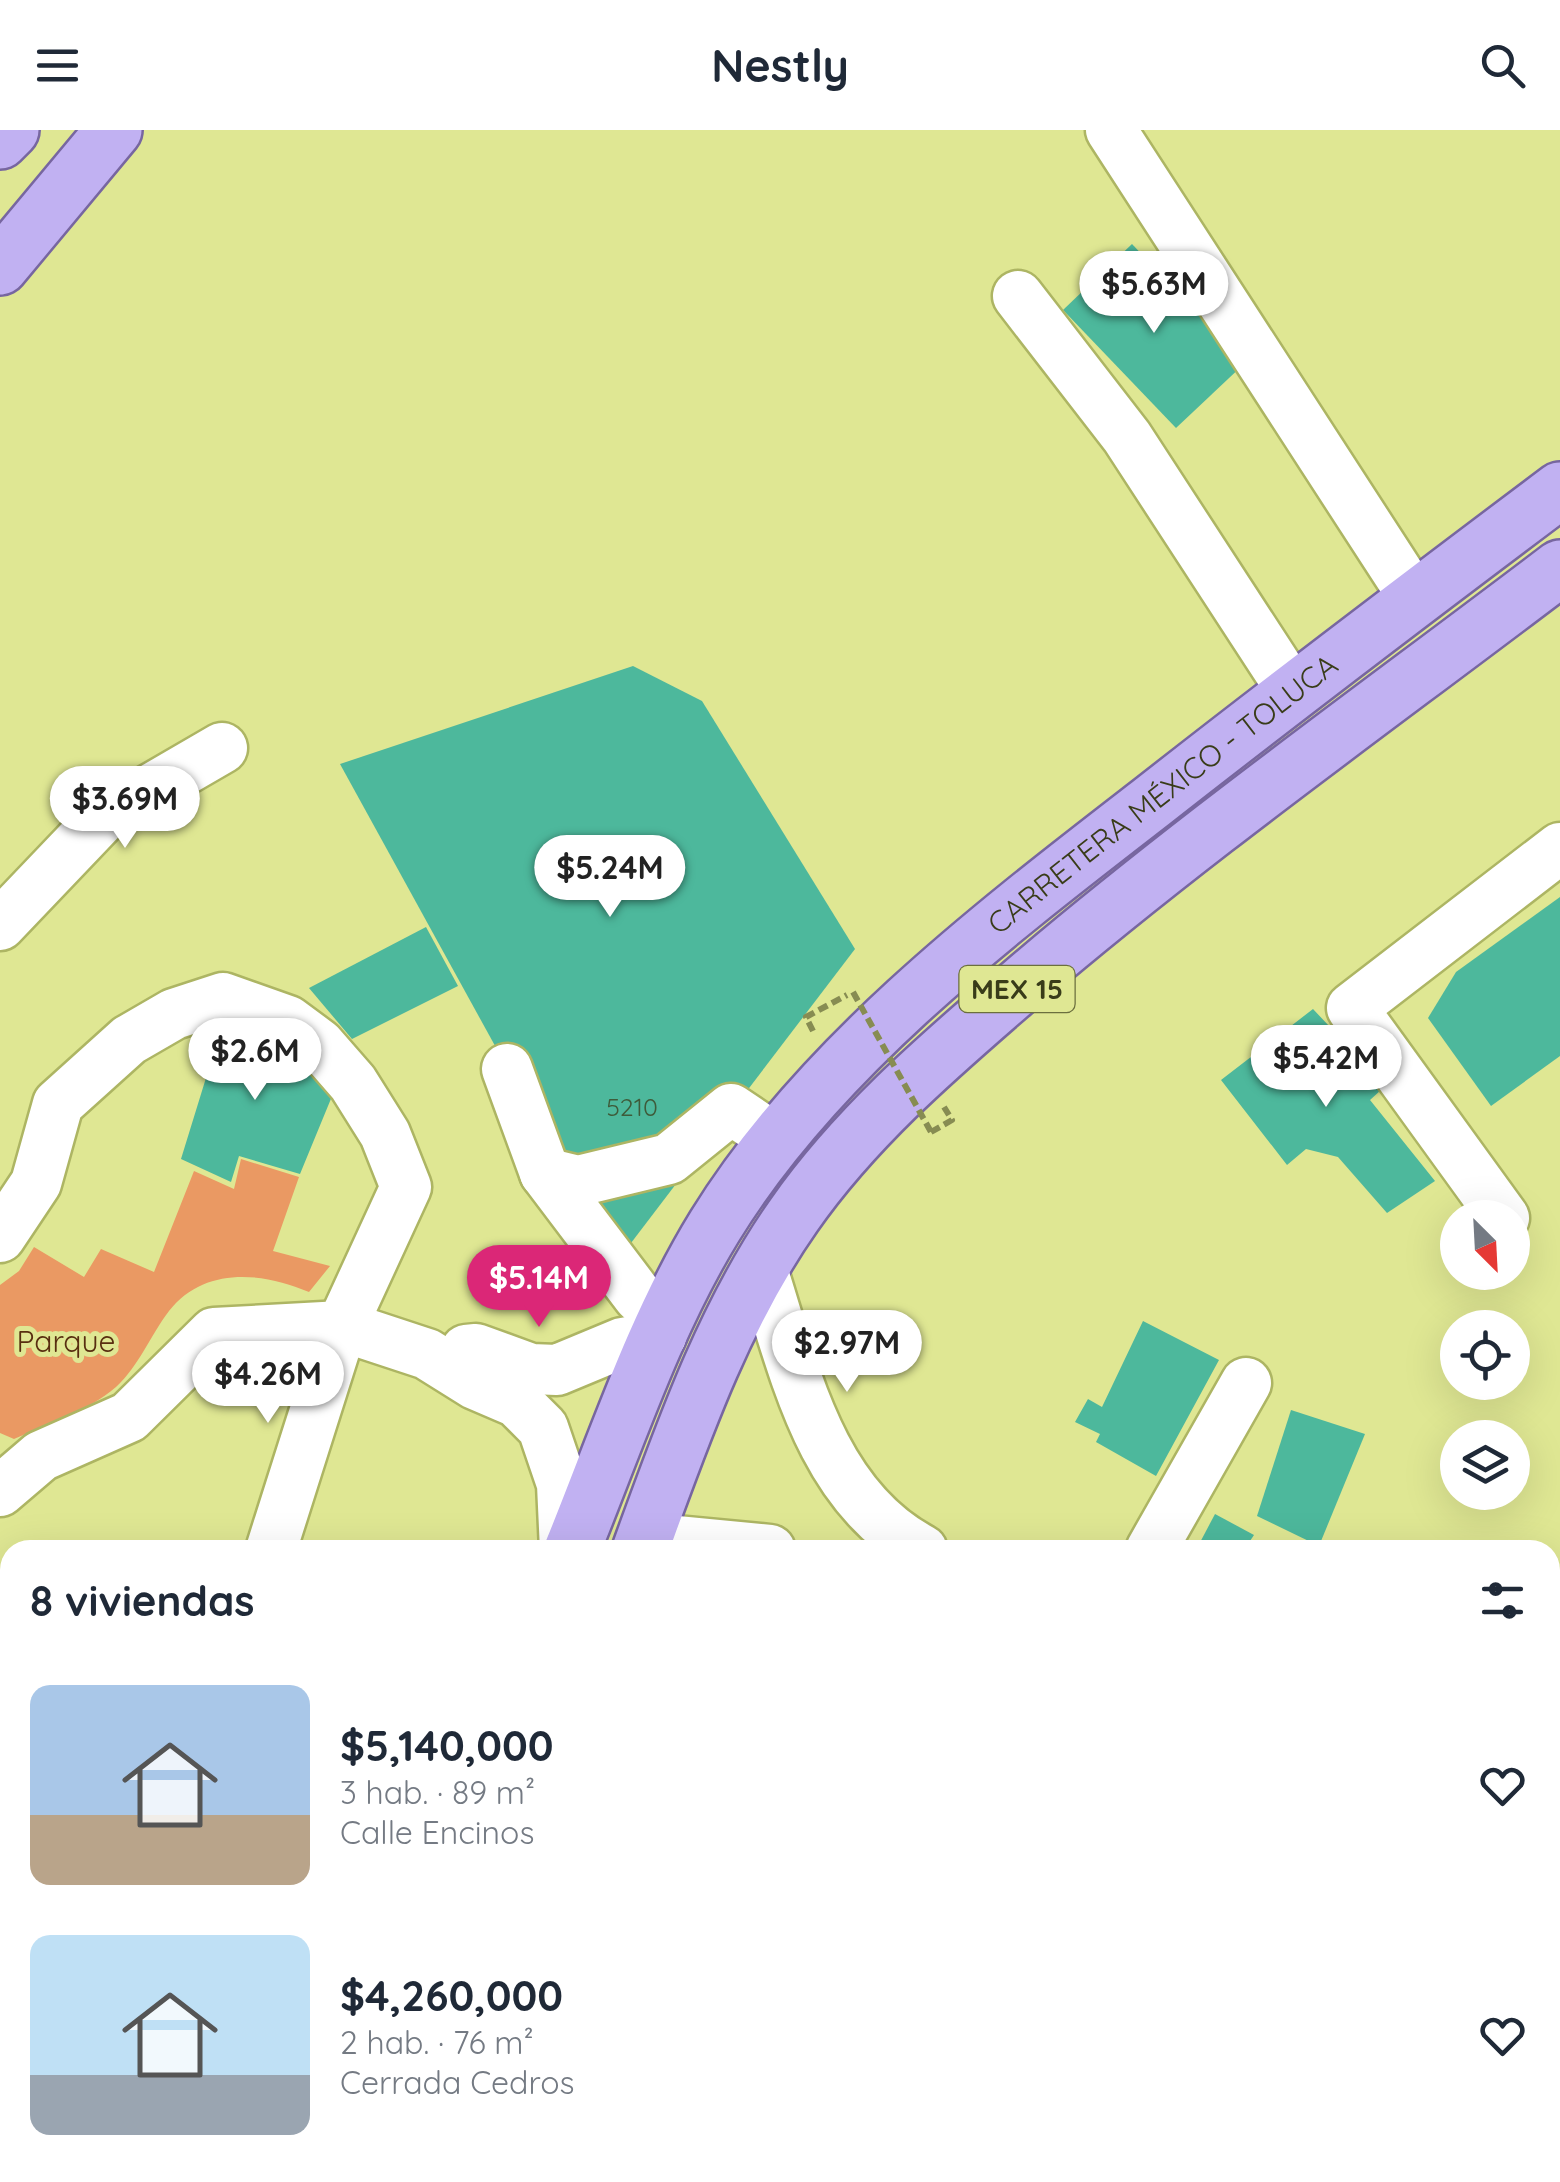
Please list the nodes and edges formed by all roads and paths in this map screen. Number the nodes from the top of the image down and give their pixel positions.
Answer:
1 (11, 130) edge
2 (114, 130) edge
3 (1111, 130) edge
4 (0, 140) edge
5 (0, 267) edge
6 (1018, 296) dead end
7 (1560, 490) edge
8 (1560, 568) edge
9 (1415, 599) junction
10 (1293, 692) junction
11 (222, 748) dead end
12 (1560, 848) edge
13 (0, 925) edge
14 (806, 1018) dead end
15 (506, 1069) dead end
16 (952, 1120) dead end
17 (777, 1140) junction
18 (544, 1174) junction
19 (1491, 1200) edge
20 (0, 1237) edge
21 (762, 1269) junction
22 (342, 1326) junction
23 (663, 1330) junction
24 (426, 1354) junction
25 (1246, 1383) dead end
26 (0, 1491) edge
27 (273, 1540) edge
28 (567, 1540) edge
29 (572, 1540) edge
30 (644, 1540) edge
31 (903, 1540) edge
32 (1158, 1540) edge

1 - 4 main road
2 - 5 main road
3 - 9 street
6 - 10 street
7 - 9 main road, CARRETERA MÉXICO - TOLUCA / MEX 15
8 - 21 main road, CARRETERA MÉXICO - TOLUCA / MEX 15
9 - 10 main road, CARRETERA MÉXICO - TOLUCA / MEX 15
10 - 17 main road, CARRETERA MÉXICO - TOLUCA / MEX 15
11 - 13 street
12 - 19 street
14 - 16 path, bridge
15 - 18 street
17 - 18 street
17 - 23 main road, CARRETERA MÉXICO - TOLUCA / MEX 15
18 - 23 street
20 - 22 street
21 - 30 main road, CARRETERA MÉXICO - TOLUCA / MEX 15
21 - 31 street
22 - 24 street
22 - 26 street
22 - 27 street
23 - 24 street
23 - 29 main road, CARRETERA MÉXICO - TOLUCA / MEX 15
24 - 28 street
25 - 32 street

